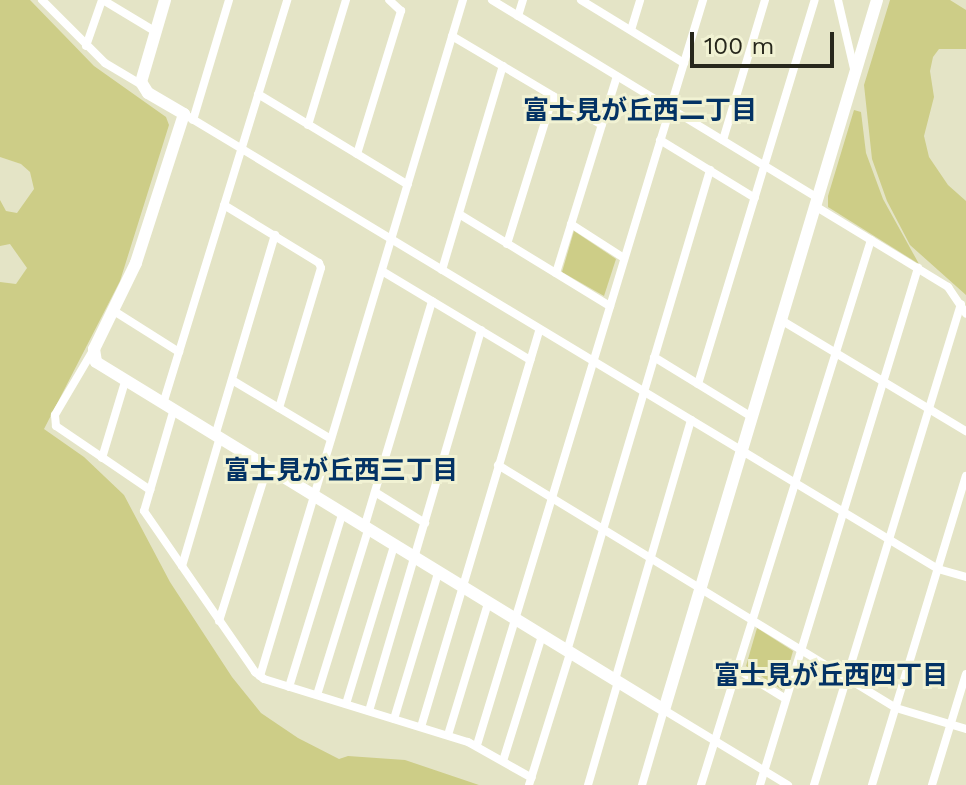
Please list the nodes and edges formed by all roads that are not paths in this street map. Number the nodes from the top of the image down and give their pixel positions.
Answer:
1 (43, 0) edge
2 (102, 0) edge
3 (165, 0) edge
4 (229, 0) edge
5 (287, 0) edge
6 (346, 0) edge
7 (389, 0) edge
8 (463, 0) edge
9 (492, 0) edge
10 (523, 0) edge
11 (582, 0) edge
12 (640, 0) edge
13 (703, 0) edge
14 (765, 0) edge
15 (815, 0) edge
16 (838, 0) edge
17 (877, 0) edge
18 (518, 16) junction
19 (631, 30) junction
20 (156, 32) junction
21 (452, 36) junction
22 (86, 46) junction
23 (684, 63) junction
24 (503, 66) junction
25 (855, 74) junction
26 (617, 76) junction
27 (142, 85) junction
28 (258, 94) junction
29 (553, 96) junction
30 (670, 108) junction
31 (188, 117) junction
32 (308, 125) junction
33 (602, 125) junction
34 (660, 140) junction
35 (723, 140) junction
36 (241, 149) junction
37 (357, 154) junction
38 (765, 166) junction
39 (710, 170) junction
40 (408, 185) junction
41 (755, 198) junction
42 (817, 202) junction
43 (224, 205) junction
44 (459, 214) junction
45 (571, 224) junction
46 (275, 235) junction
47 (391, 239) junction
48 (871, 240) junction
49 (507, 244) junction
50 (624, 258) junction
51 (918, 268) junction
52 (442, 270) junction
53 (382, 271) junction
54 (556, 273) junction
55 (432, 301) junction
56 (961, 304) junction
57 (610, 306) junction
58 (114, 311) junction
59 (966, 314) edge
60 (781, 320) junction
61 (540, 329) junction
62 (481, 330) junction
63 (95, 346) junction
64 (179, 352) junction
65 (835, 352) junction
66 (654, 357) junction
67 (530, 360) junction
68 (593, 361) junction
69 (232, 380) junction
70 (883, 380) junction
71 (125, 382) junction
72 (698, 384) junction
73 (644, 392) junction
74 (168, 408) junction
75 (279, 408) junction
76 (929, 409) junction
77 (752, 417) junction
78 (691, 420) junction
79 (966, 431) edge
80 (217, 439) junction
81 (331, 439) junction
82 (742, 451) junction
83 (102, 458) junction
84 (498, 465) junction
85 (267, 469) junction
86 (966, 476) edge
87 (795, 483) junction
88 (150, 490) junction
89 (375, 492) junction
90 (313, 498) junction
91 (551, 498) junction
92 (843, 512) junction
93 (342, 515) junction
94 (425, 523) junction
95 (366, 529) junction
96 (603, 529) junction
97 (889, 539) junction
98 (394, 546) junction
99 (651, 558) junction
100 (415, 559) junction
101 (182, 566) junction
102 (938, 569) junction
103 (438, 573) junction
104 (966, 577) edge
105 (462, 587) junction
106 (701, 589) junction
107 (488, 603) junction
108 (514, 619) junction
109 (752, 620) junction
110 (219, 621) junction
111 (542, 636) junction
112 (801, 650) junction
113 (569, 652) junction
114 (737, 669) junction
115 (966, 674) edge
116 (260, 676) junction
117 (847, 678) junction
118 (616, 681) junction
119 (289, 687) junction
120 (317, 695) junction
121 (786, 699) junction
122 (346, 704) junction
123 (896, 708) junction
124 (664, 710) junction
125 (369, 711) junction
126 (394, 719) junction
127 (951, 725) junction
128 (421, 727) junction
129 (966, 729) edge
130 (448, 735) junction
131 (715, 741) junction
132 (477, 745) junction
133 (503, 761) junction
134 (764, 771) junction
135 (530, 781) edge
136 (588, 785) edge
137 (642, 785) edge
138 (701, 785) edge
139 (760, 785) edge
140 (788, 785) edge
141 (814, 785) edge
142 (872, 785) edge
143 (932, 785) edge

1 - 22 street
2 - 20 street
2 - 22 street
3 - 20 street
4 - 31 street
5 - 28 street
6 - 32 street
7 - 37 street
8 - 21 street
9 - 18 street
10 - 18 street
11 - 19 street
12 - 19 street
13 - 23 street
14 - 35 street
15 - 38 street
16 - 25 street
17 - 25 street
18 - 26 street
19 - 23 street
20 - 27 street
21 - 24 street
21 - 40 street
22 - 27 street
23 - 30 street
24 - 29 street
24 - 44 street
25 - 42 street
26 - 30 street
26 - 33 street
27 - 31 street
28 - 32 street
28 - 36 street
29 - 33 street
29 - 49 street
30 - 34 street
30 - 35 street
31 - 36 street
31 - 58 street
32 - 37 street
33 - 45 street
34 - 39 street
34 - 50 street
35 - 38 street
36 - 43 street
36 - 47 street
37 - 40 street
38 - 41 street
38 - 42 street
39 - 41 street
39 - 66 street
40 - 47 street
41 - 72 street
42 - 48 street
42 - 60 street
43 - 46 street
43 - 64 street
44 - 49 street
44 - 52 street
45 - 50 street
45 - 54 street
46 - 69 street
46 - 75 street
47 - 52 street
47 - 53 street
48 - 51 street
48 - 65 street
49 - 54 street
50 - 57 street
51 - 56 street
51 - 70 street
52 - 61 street
53 - 55 street
53 - 81 street
54 - 57 street
55 - 62 street
55 - 89 street
56 - 59 street
56 - 76 street
57 - 68 street
58 - 63 street
58 - 64 street
60 - 65 street
60 - 77 street
61 - 67 street
61 - 68 street
62 - 67 street
62 - 94 street
63 - 71 street
63 - 83 street
64 - 74 street
65 - 70 street
65 - 87 street
66 - 72 street
66 - 73 street
67 - 84 street
68 - 73 street
68 - 91 street
69 - 75 street
69 - 80 street
70 - 76 street
70 - 92 street
71 - 74 street
71 - 83 street
72 - 77 street
73 - 78 street
73 - 96 street
74 - 80 street
74 - 88 street
75 - 81 street
76 - 79 street
76 - 97 street
77 - 82 street
78 - 82 street
78 - 99 street
80 - 85 street
80 - 101 street
81 - 90 street
82 - 87 street
82 - 106 street
83 - 88 street
84 - 91 street
84 - 105 street
85 - 90 street
85 - 110 street
86 - 102 street
87 - 92 street
87 - 109 street
88 - 101 street
89 - 94 street
89 - 95 street
90 - 93 street
90 - 116 street
91 - 96 street
91 - 108 street
92 - 97 street
92 - 112 street
93 - 95 street
93 - 119 street
94 - 100 street
95 - 98 street
95 - 120 street
96 - 99 street
96 - 113 street
97 - 102 street
97 - 117 street
98 - 100 street
98 - 122 street
99 - 106 street
99 - 118 street
100 - 103 street
100 - 125 street
101 - 110 street
102 - 104 street
102 - 123 street
103 - 105 street
103 - 126 street
105 - 107 street
105 - 128 street
106 - 109 street
106 - 124 street
107 - 108 street
107 - 130 street
108 - 111 street
108 - 132 street
109 - 112 street
109 - 114 street
110 - 116 street
111 - 113 street
111 - 133 street
112 - 117 street
112 - 121 street
113 - 118 street
113 - 135 street
114 - 121 street
114 - 131 street
115 - 127 street
116 - 119 street
117 - 123 street
117 - 141 street
118 - 124 street
118 - 136 street
119 - 120 street
120 - 122 street
121 - 134 street
122 - 125 street
123 - 127 street
123 - 142 street
124 - 131 street
124 - 137 street
125 - 126 street
126 - 128 street
127 - 129 street
127 - 143 street
128 - 130 street
130 - 132 street
131 - 134 street
131 - 138 street
132 - 133 street
133 - 135 street
134 - 139 street
134 - 140 street

